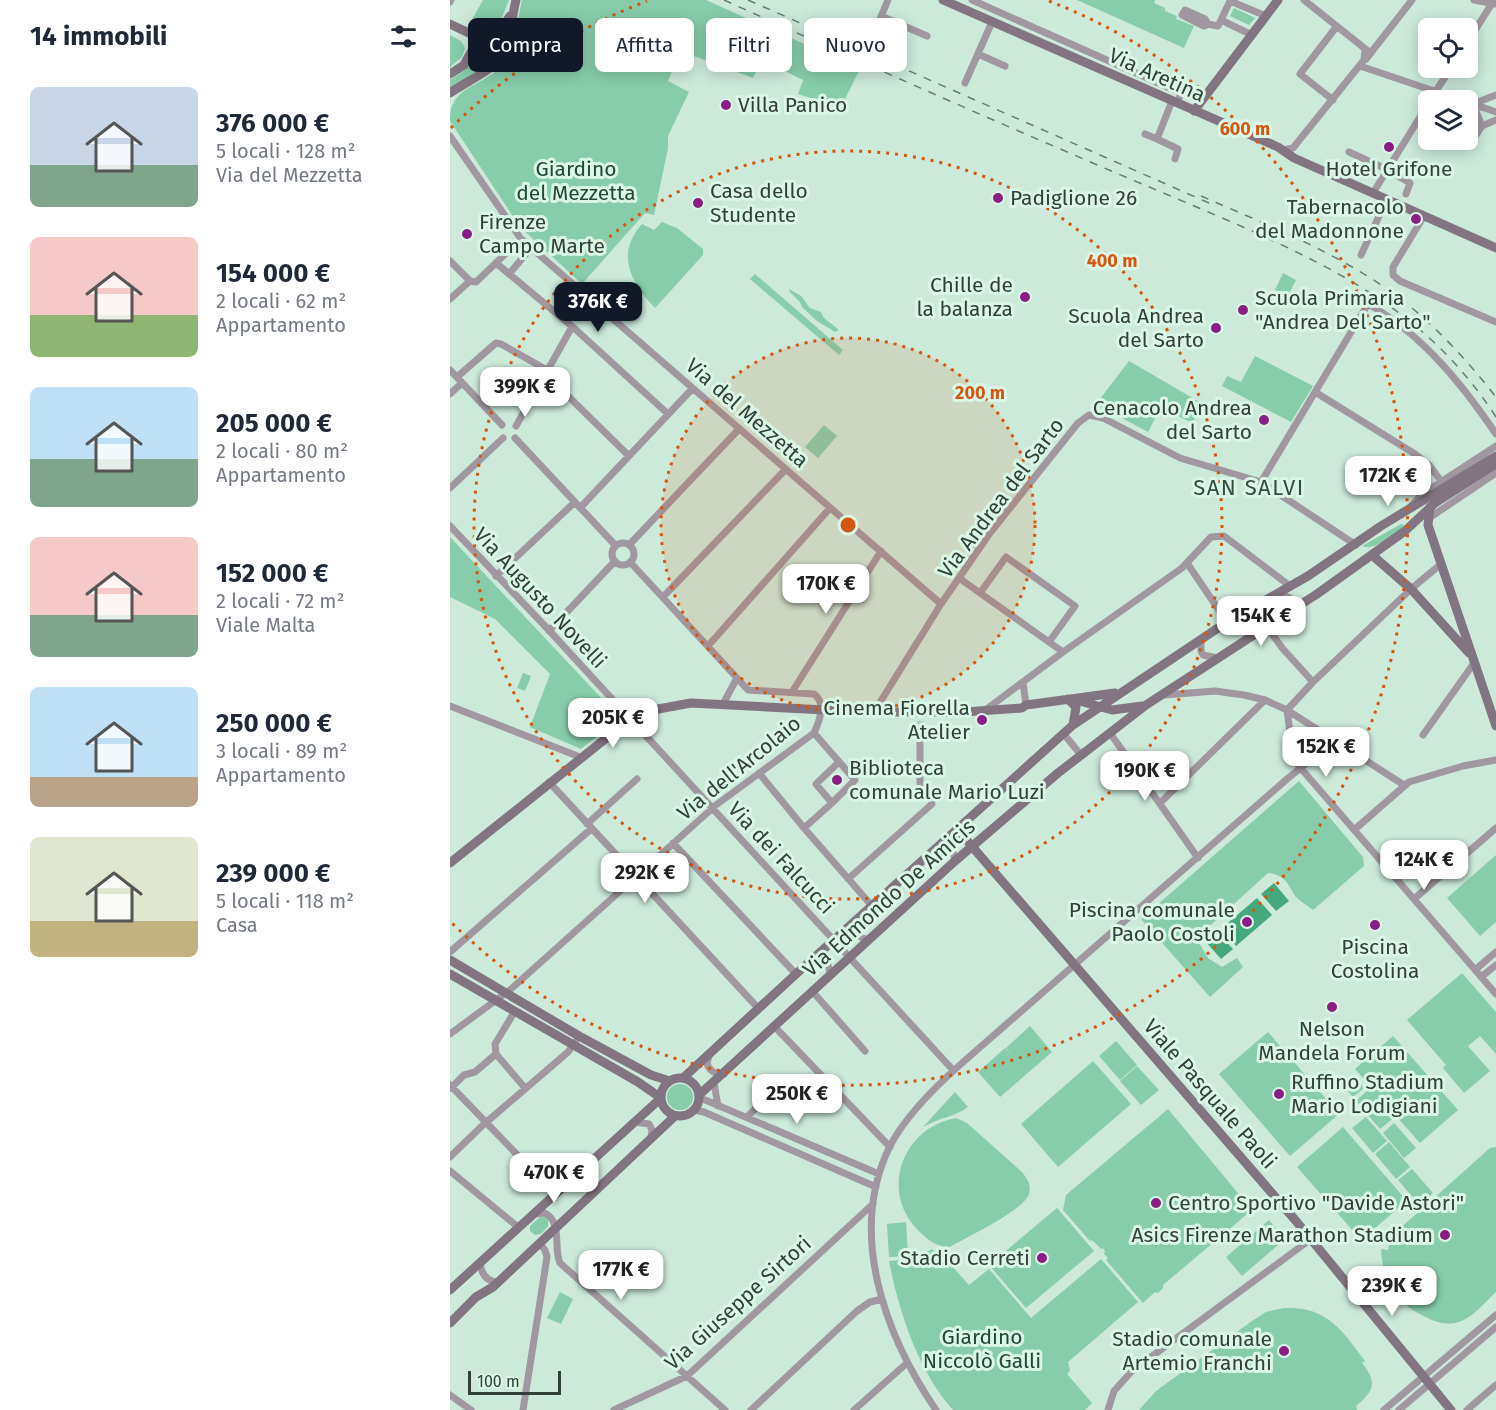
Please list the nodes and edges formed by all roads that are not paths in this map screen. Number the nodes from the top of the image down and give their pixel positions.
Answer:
1 (888, 0) edge
2 (943, 0) edge
3 (972, 0) edge
4 (1278, 0) edge
5 (1304, 0) edge
6 (1412, 0) edge
7 (1474, 0) edge
8 (1230, 1) edge
9 (1494, 2) edge
10 (515, 4) edge
11 (882, 16) joint
12 (1266, 16) junction
13 (507, 18) edge
14 (1221, 20) junction
15 (992, 22) junction
16 (1208, 24) dead end
17 (450, 25) edge
18 (1337, 26) junction
19 (1478, 26) edge
20 (468, 33) edge
21 (1252, 35) junction
22 (927, 36) dead end
23 (468, 42) edge
24 (1367, 51) junction
25 (978, 54) junction
26 (468, 58) edge
27 (1005, 66) dead end
28 (1360, 66) junction
29 (1368, 69) junction
30 (484, 72) edge
31 (450, 74) edge
32 (1153, 81) junction
33 (965, 83) dead end
34 (453, 90) edge
35 (1430, 90) edge
36 (1149, 91) junction
37 (1496, 95) edge
38 (450, 98) edge
39 (1333, 100) junction
40 (1478, 101) edge
41 (1174, 102) junction
42 (1478, 106) edge
43 (1194, 111) junction
44 (1496, 112) edge
45 (1478, 118) edge
46 (1418, 119) edge
47 (1496, 120) edge
48 (1482, 126) junction
49 (1478, 132) edge
50 (1144, 134) dead end
51 (451, 136) edge
52 (1157, 140) junction
53 (1282, 150) junction
54 (1349, 152) dead end
55 (1175, 159) dead end
56 (1386, 169) junction
57 (1374, 193) junction
58 (1406, 194) dead end
59 (1387, 200) junction
60 (1424, 216) junction
61 (521, 238) junction
62 (531, 248) junction
63 (1496, 248) edge
64 (1360, 255) dead end
65 (450, 261) edge
66 (496, 263) junction
67 (509, 274) junction
68 (470, 281) junction
69 (450, 299) edge
70 (1496, 322) edge
71 (572, 327) junction
72 (450, 369) edge
73 (547, 370) junction
74 (460, 380) junction
75 (541, 381) junction
76 (692, 389) junction
77 (1316, 392) junction
78 (450, 394) edge
79 (668, 414) junction
80 (502, 425) junction
81 (516, 426) junction
82 (739, 429) junction
83 (1496, 434) edge
84 (503, 438) junction
85 (515, 438) junction
86 (1496, 447) edge
87 (629, 456) junction
88 (1496, 456) edge
89 (1496, 464) edge
90 (786, 469) junction
91 (1496, 473) edge
92 (1262, 480) junction
93 (1441, 482) junction
94 (1460, 482) junction
95 (450, 488) edge
96 (578, 505) junction
97 (1430, 507) junction
98 (830, 508) junction
99 (1408, 510) junction
100 (1415, 521) junction
101 (1429, 522) junction
102 (450, 526) edge
103 (1381, 526) junction
104 (629, 545) junction
105 (1356, 545) junction
106 (616, 546) junction
107 (881, 551) junction
108 (1372, 555) junction
109 (615, 561) junction
110 (630, 562) junction
111 (1188, 563) junction
112 (1442, 564) junction
113 (496, 576) junction
114 (959, 578) junction
115 (1290, 586) junction
116 (1411, 589) junction
117 (1277, 592) junction
118 (980, 593) junction
119 (663, 597) junction
120 (941, 604) junction
121 (1291, 611) junction
122 (1227, 622) junction
123 (1267, 627) junction
124 (549, 631) junction
125 (1201, 639) junction
126 (1049, 642) junction
127 (708, 646) junction
128 (1063, 652) junction
129 (1217, 658) junction
130 (1473, 659) junction
131 (737, 678) junction
132 (1185, 679) junction
133 (1023, 682) junction
134 (1313, 682) junction
135 (1197, 691) junction
136 (792, 692) junction
137 (1120, 692) junction
138 (1160, 696) junction
139 (1068, 699) junction
140 (1265, 700) junction
141 (450, 703) edge
142 (723, 704) junction
143 (1026, 705) junction
144 (1146, 705) junction
145 (1098, 706) junction
146 (821, 710) junction
147 (1287, 710) junction
148 (984, 711) junction
149 (874, 712) junction
150 (630, 719) junction
151 (1072, 725) junction
152 (1496, 726) edge
153 (814, 733) junction
154 (1063, 733) junction
155 (1110, 733) junction
156 (920, 734) tunnel mouth
157 (1423, 735) dead end
158 (1334, 741) junction
159 (1081, 755) junction
160 (580, 757) junction
161 (1496, 760) edge
162 (839, 762) junction
163 (1301, 768) junction
164 (759, 773) junction
165 (637, 779) dead end
166 (549, 782) junction
167 (1404, 785) junction
168 (832, 802) junction
169 (1160, 803) junction
170 (712, 808) junction
171 (589, 826) junction
172 (804, 828) junction
173 (1496, 828) edge
174 (957, 829) junction
175 (1354, 830) junction
176 (673, 843) junction
177 (938, 846) junction
178 (972, 846) junction
179 (1198, 858) junction
180 (955, 861) junction
181 (450, 862) edge
182 (636, 877) junction
183 (849, 879) junction
184 (1414, 899) junction
185 (872, 906) junction
186 (856, 922) junction
187 (870, 939) junction
188 (833, 941) junction
189 (450, 952) edge
190 (1496, 952) edge
191 (815, 958) junction
192 (849, 958) junction
193 (450, 960) edge
194 (1075, 965) junction
195 (1496, 965) edge
196 (1475, 970) junction
197 (450, 974) edge
198 (796, 974) junction
199 (831, 975) junction
200 (1481, 977) junction
201 (813, 992) junction
202 (506, 993) junction
203 (1496, 994) edge
204 (496, 1001) junction
205 (759, 1009) junction
206 (514, 1011) junction
207 (775, 1027) junction
208 (450, 1034) edge
209 (579, 1036) junction
210 (574, 1046) junction
211 (865, 1051) dead end
212 (496, 1054) junction
213 (709, 1056) junction
214 (953, 1070) junction
215 (724, 1074) junction
216 (684, 1078) junction
217 (670, 1081) junction
218 (714, 1083) junction
219 (781, 1083) dead end
220 (451, 1087) edge
221 (525, 1088) junction
222 (699, 1096) junction
223 (661, 1098) junction
224 (718, 1106) junction
225 (694, 1110) junction
226 (675, 1116) junction
227 (747, 1118) junction
228 (487, 1121) junction
229 (635, 1122) junction
230 (651, 1138) junction
231 (890, 1147) junction
232 (450, 1157) edge
233 (450, 1171) edge
234 (879, 1174) junction
235 (876, 1187) junction
236 (556, 1195) junction
237 (873, 1204) junction
238 (534, 1214) junction
239 (518, 1227) junction
240 (555, 1227) junction
241 (1311, 1239) junction
242 (539, 1243) junction
243 (480, 1262) junction
244 (560, 1263) junction
245 (545, 1270) junction
246 (497, 1282) junction
247 (450, 1290) edge
248 (882, 1299) junction
249 (1496, 1315) edge
250 (450, 1323) edge
251 (1496, 1327) edge
252 (907, 1363) junction
253 (687, 1376) junction
254 (1427, 1379) junction
255 (1496, 1385) edge
256 (450, 1395) edge
257 (470, 1410) edge
258 (523, 1410) edge
259 (614, 1410) edge
260 (724, 1410) edge
261 (751, 1410) edge
262 (854, 1410) edge
263 (936, 1410) edge
264 (1107, 1410) edge
265 (1384, 1410) edge
266 (1399, 1410) edge
267 (1445, 1410) edge
268 (1451, 1410) edge
269 (1467, 1410) edge

1 - 11 street
2 - 15 street, Via Aretina
3 - 32 street
4 - 12 street
5 - 18 street
6 - 24 street
7 - 9 street
8 - 12 street
8 - 14 street
9 - 19 street
10 - 13 street
11 - 22 street
12 - 21 street
14 - 16 street
14 - 21 street
15 - 25 street
15 - 36 street, Via Aretina
17 - 20 street
17 - 23 street
18 - 24 street
18 - 39 street
21 - 43 street
24 - 28 street
24 - 29 street
25 - 27 street
25 - 33 street
26 - 31 street
28 - 29 street
28 - 39 street
29 - 35 street
30 - 34 street
32 - 36 street
32 - 41 street
34 - 38 street
36 - 41 street, Via Aretina
37 - 40 street
39 - 53 street
41 - 43 street, Via Aretina
41 - 52 street
42 - 44 street
43 - 53 street, Via Aretina
45 - 48 street
46 - 56 street
47 - 48 street
48 - 49 street
50 - 52 street
51 - 61 street, Via del Mezzetta
52 - 55 street
53 - 57 street, Via Aretina
54 - 56 street
56 - 57 street
56 - 58 street
57 - 59 street, Via Aretina
59 - 60 street, Via Aretina
59 - 64 street
60 - 63 street, Via Aretina
60 - 70 street
61 - 62 street, Via del Mezzetta
61 - 66 street
62 - 67 street
62 - 76 street, Via del Mezzetta
65 - 68 street
66 - 67 street
66 - 68 street
67 - 71 street
68 - 69 street
71 - 73 street
71 - 79 street
72 - 74 street
73 - 74 street
73 - 75 street
74 - 78 street
74 - 80 street
75 - 81 street
75 - 87 street
76 - 79 street
76 - 82 street, Via del Mezzetta
77 - 83 street
77 - 92 street
77 - 93 street
79 - 87 street
80 - 81 street
80 - 84 street
81 - 85 street
82 - 90 street, Via del Mezzetta
82 - 104 street
84 - 85 street
84 - 95 street
85 - 96 street
86 - 93 street
87 - 96 street
88 - 94 street
89 - 94 street
90 - 98 street, Via del Mezzetta
90 - 119 street
91 - 101 street
92 - 105 street
92 - 114 street, Via Andrea del Sarto
93 - 99 street
94 - 97 street, Via Edmondo De Amicis
94 - 99 street
96 - 106 street
96 - 113 street
97 - 100 street, Via Edmondo De Amicis
97 - 101 street
98 - 107 street, Via del Mezzetta
98 - 127 street
99 - 103 street
100 - 101 street
100 - 103 street
100 - 108 street, Via Edmondo De Amicis
101 - 112 street
102 - 113 street, Via Augusto Novelli
103 - 105 street
104 - 106 street
104 - 110 street
105 - 115 street
106 - 109 street
107 - 120 street, Via del Mezzetta
107 - 136 street
108 - 116 street
108 - 121 street, Via Edmondo De Amicis
109 - 110 street
109 - 124 street
110 - 119 street
111 - 115 street
111 - 122 street
111 - 128 street
112 - 116 street
112 - 130 street
113 - 124 street, Via Augusto Novelli
114 - 118 street
114 - 120 street, Via Andrea del Sarto
115 - 117 street
116 - 130 street
116 - 134 street
117 - 121 street
117 - 122 street
118 - 126 street
118 - 126 street
119 - 127 street
120 - 149 street, Via Andrea del Sarto
121 - 123 street, Via Edmondo De Amicis
122 - 125 street
123 - 129 street, Via Edmondo De Amicis
123 - 134 street
124 - 150 street, Via Augusto Novelli
125 - 129 street
125 - 137 street
126 - 128 street
127 - 131 street
128 - 133 street
129 - 132 street, Via Edmondo De Amicis
130 - 152 street
130 - 157 street
131 - 136 street
131 - 142 street
132 - 135 street
132 - 138 street, Via Edmondo De Amicis
133 - 143 street
133 - 148 street
134 - 147 street
135 - 138 street
135 - 140 street
136 - 146 street
137 - 139 street
137 - 145 street
138 - 144 street, Via Edmondo De Amicis
139 - 143 street
139 - 145 street
139 - 151 street
140 - 147 street
140 - 169 street
141 - 160 street
142 - 146 street
142 - 150 street
143 - 148 street
144 - 145 street
144 - 155 street, Via Edmondo De Amicis
145 - 151 street
146 - 149 street
146 - 153 street, Via dell'Arcolaio
147 - 158 street
147 - 163 street
148 - 149 street
150 - 160 street
150 - 170 street, Via dei Falcucci
151 - 154 street
153 - 162 street
153 - 164 street, Via dell'Arcolaio
154 - 159 street
154 - 174 street
155 - 159 street, Via Edmondo De Amicis
155 - 169 street
156 - 183 street
158 - 163 street
158 - 167 street
159 - 178 street, Via Edmondo De Amicis
160 - 166 street
161 - 167 street
162 - 168 street
162 - 168 street
163 - 175 street
163 - 179 street
164 - 170 street, Via dell'Arcolaio
164 - 172 street
165 - 171 street
166 - 171 street
166 - 181 street
167 - 175 street
168 - 172 street
169 - 179 street
170 - 176 street, Via dell'Arcolaio
170 - 188 street, Via dei Falcucci
171 - 182 street
171 - 189 street
172 - 183 street
173 - 184 street
174 - 177 street
174 - 178 street, Viale Pasquale Paoli
175 - 184 street
176 - 182 street, Via dell'Arcolaio
176 - 198 street
177 - 180 street
177 - 185 street
178 - 180 street, Via Edmondo De Amicis
178 - 194 street, Viale Pasquale Paoli
179 - 194 street
180 - 187 street, Via Edmondo De Amicis
182 - 202 street, Via dell'Arcolaio
182 - 205 street
183 - 185 street
184 - 196 street
185 - 186 street
186 - 187 street
186 - 188 street
187 - 192 street, Via Edmondo De Amicis
188 - 191 street
188 - 192 street, Via dei Falcucci
190 - 196 street
191 - 198 street
191 - 199 street
192 - 199 street, Via Edmondo De Amicis
192 - 214 street, Via dei Falcucci
193 - 202 street
194 - 214 street
194 - 241 street, Viale Pasquale Paoli
195 - 200 street
196 - 200 street
197 - 204 street
198 - 205 street
199 - 201 street, Via Edmondo De Amicis
200 - 203 street
201 - 207 street, Via Edmondo De Amicis
201 - 211 street
202 - 204 street, Via dell'Arcolaio
202 - 209 street
204 - 206 street
204 - 208 street, Via dell'Arcolaio
205 - 213 street
206 - 210 street
206 - 212 street
207 - 215 street, Via Edmondo De Amicis
207 - 231 street
209 - 210 street
209 - 217 street
210 - 221 street
210 - 223 street
212 - 220 street
212 - 221 street
213 - 215 street
213 - 216 street
214 - 231 street
215 - 218 street, Via Edmondo De Amicis
216 - 217 street
216 - 222 street
217 - 223 street
218 - 222 street, Via Edmondo De Amicis
218 - 224 street
219 - 227 street
220 - 228 street
221 - 228 street
222 - 224 street
222 - 225 street
223 - 226 street
223 - 229 street
224 - 227 street
225 - 226 street
225 - 235 street
226 - 230 street
227 - 234 street
228 - 232 street
228 - 236 street
229 - 230 street
229 - 236 street
230 - 240 street
231 - 234 street
233 - 239 street
234 - 235 street
235 - 237 street
236 - 238 street
237 - 248 street
237 - 253 street, Via Giuseppe Sirtori
238 - 239 street
238 - 240 street
239 - 243 street
240 - 242 street
240 - 244 street
241 - 254 street, Viale Pasquale Paoli
241 - 264 street
242 - 245 street
242 - 246 street
243 - 246 street
243 - 247 street
244 - 245 street
244 - 253 street
245 - 258 street
246 - 250 street
248 - 252 street
248 - 261 street
249 - 254 street
251 - 254 street
252 - 262 street
252 - 263 street
253 - 259 street, Via Giuseppe Sirtori
253 - 260 street
254 - 265 street
254 - 266 street
254 - 267 street
254 - 268 street
255 - 269 street
256 - 257 street

